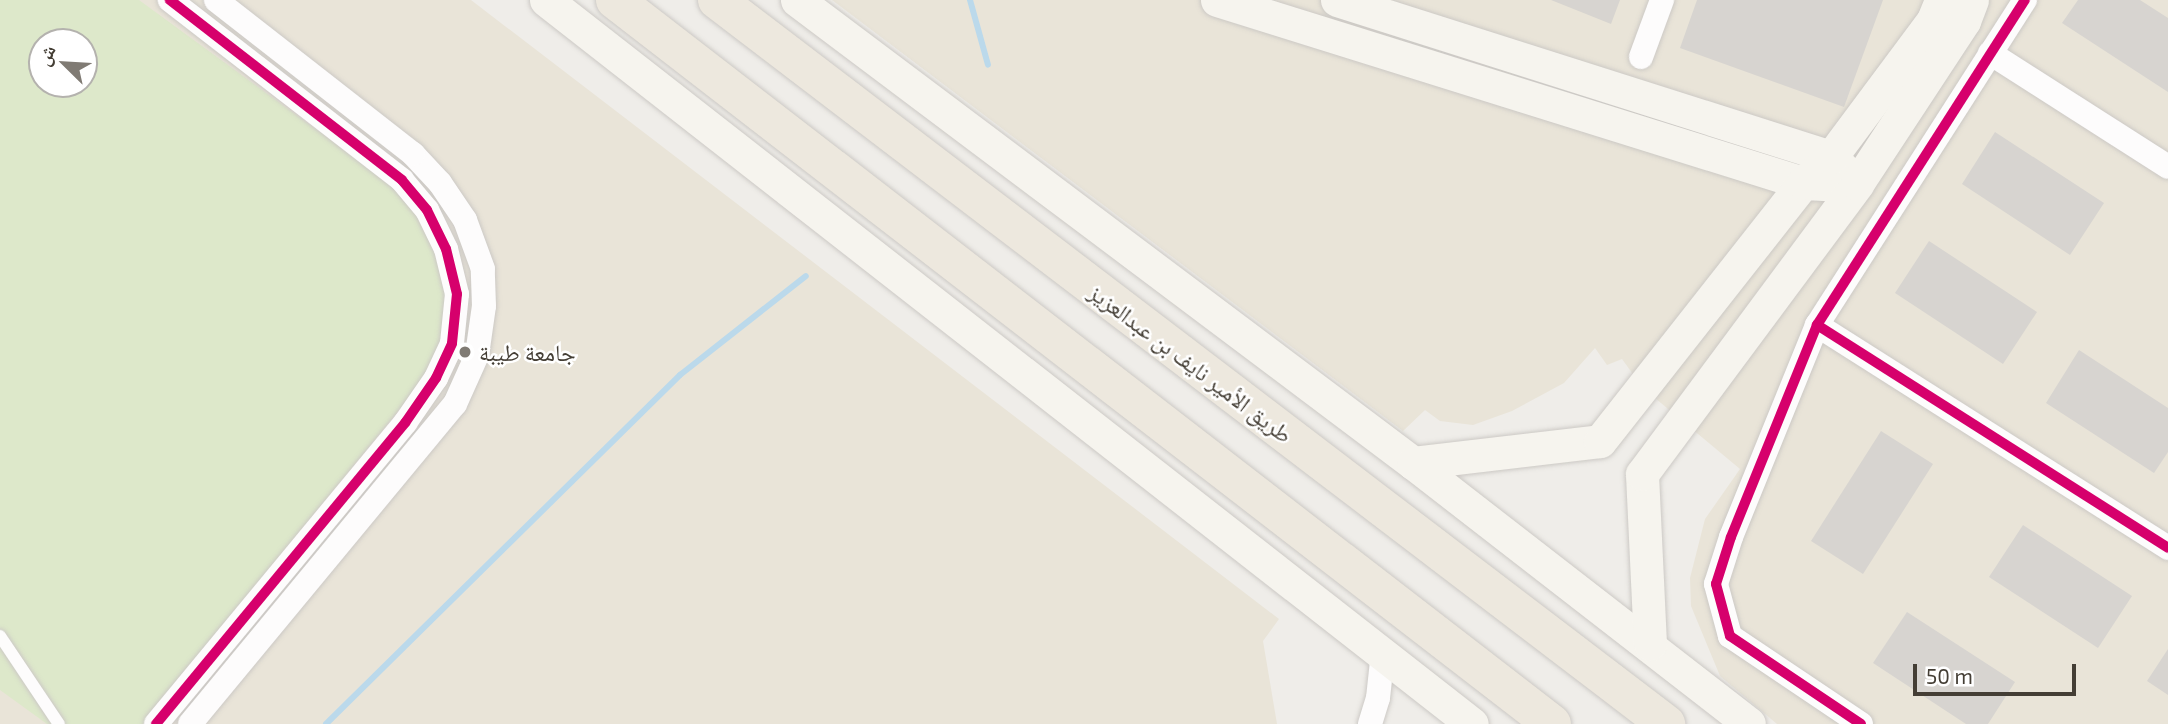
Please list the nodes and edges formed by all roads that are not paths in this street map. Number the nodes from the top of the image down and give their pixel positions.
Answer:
1 (170, 0) edge
2 (216, 0) edge
3 (546, 0) edge
4 (615, 0) edge
5 (717, 0) edge
6 (797, 0) edge
7 (1217, 0) edge
8 (1337, 0) edge
9 (1662, 0) edge
10 (1941, 0) edge
11 (1972, 0) edge
12 (2025, 0) edge
13 (1990, 53) junction
14 (1642, 57) dead end
15 (1831, 157) junction
16 (2168, 167) edge
17 (1803, 183) junction
18 (1857, 184) junction
19 (1817, 325) junction
20 (1600, 441) junction
21 (1413, 463) junction
22 (1643, 474) junction
23 (2168, 548) edge
24 (0, 636) edge
25 (1650, 644) junction
26 (1383, 652) junction
27 (59, 724) edge
28 (156, 724) edge
29 (190, 724) edge
30 (1370, 724) edge
31 (1472, 724) edge
32 (1552, 724) edge
33 (1666, 724) edge
34 (1749, 724) edge
35 (1861, 724) edge

1 - 28 street
2 - 29 street
3 - 26 main road
4 - 32 highway
5 - 33 highway, طريق الأمير نايف بن عبدالعزيز
6 - 21 main road
7 - 17 main road
8 - 15 main road
9 - 14 street
10 - 15 main road
11 - 18 main road
12 - 13 street
13 - 16 street
13 - 19 street
15 - 17 main road
15 - 18 main road
17 - 18 main road
17 - 20 main road
18 - 22 main road
19 - 23 street
19 - 35 street
20 - 21 main road
20 - 22 main road
21 - 25 main road
22 - 25 main road
24 - 27 lane
25 - 34 main road
26 - 30 street
26 - 31 main road

